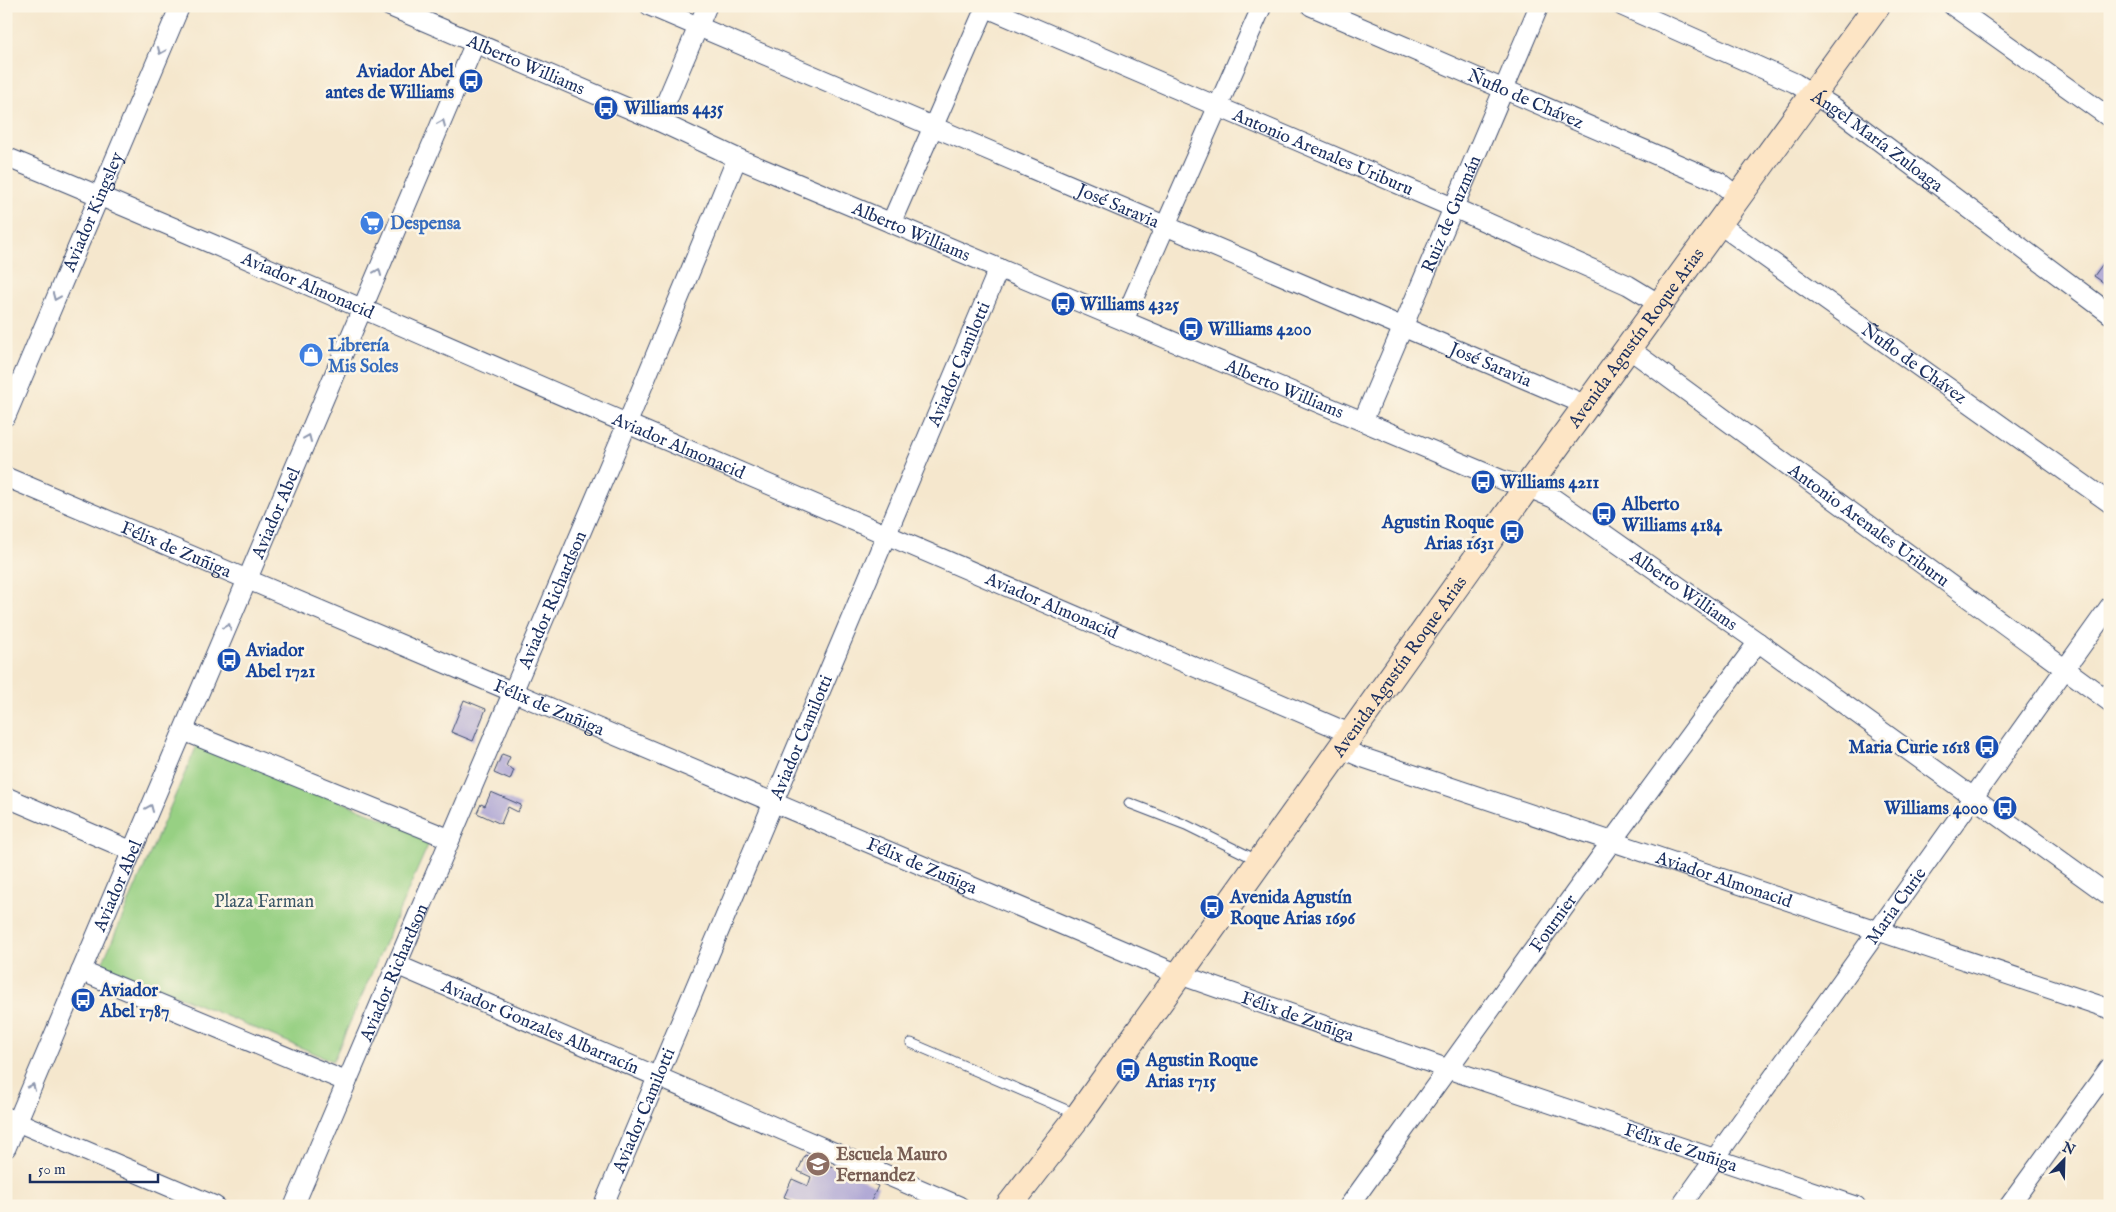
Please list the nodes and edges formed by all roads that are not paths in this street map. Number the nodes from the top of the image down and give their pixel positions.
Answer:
1 (180, 6) edge
2 (389, 6) edge
3 (650, 6) edge
4 (707, 6) edge
5 (1262, 6) edge
6 (1311, 6) edge
7 (1539, 6) edge
8 (1622, 6) edge
9 (1877, 6) edge
10 (1953, 6) edge
11 (985, 7) edge
12 (425, 13) edge
13 (698, 27) junction
14 (475, 43) junction
15 (1504, 91) junction
16 (1812, 94) junction
17 (1219, 107) junction
18 (2110, 118) edge
19 (658, 121) junction
20 (933, 126) junction
21 (6, 157) edge
22 (737, 158) junction
23 (100, 195) junction
24 (1738, 197) junction
25 (1452, 207) junction
26 (891, 223) junction
27 (1719, 224) junction
28 (1166, 225) junction
29 (999, 268) junction
30 (1661, 305) junction
31 (363, 308) junction
32 (2110, 314) edge
33 (1124, 320) junction
34 (1403, 325) junction
35 (1628, 348) junction
36 (1586, 404) junction
37 (6, 416) edge
38 (1363, 421) junction
39 (627, 424) junction
40 (6, 477) edge
41 (1527, 487) junction
42 (2110, 503) edge
43 (888, 534) junction
44 (248, 580) junction
45 (2110, 606) edge
46 (1758, 642) junction
47 (2064, 669) junction
48 (512, 692) junction
49 (2110, 702) edge
50 (184, 731) junction
51 (1346, 741) junction
52 (1973, 797) junction
53 (6, 798) edge
54 (773, 802) junction
55 (1129, 803) dead end
56 (450, 839) junction
57 (1612, 841) junction
58 (132, 852) junction
59 (1260, 861) junction
60 (2110, 896) edge
61 (1879, 930) junction
62 (396, 965) junction
63 (81, 972) junction
64 (1178, 974) junction
65 (2110, 1009) edge
66 (911, 1043) dead end
67 (2110, 1067) edge
68 (1448, 1069) junction
69 (658, 1078) junction
70 (346, 1082) junction
71 (1079, 1115) junction
72 (12, 1119) edge
73 (6, 1148) edge
74 (1716, 1158) junction
75 (215, 1206) edge
76 (294, 1206) edge
77 (604, 1206) edge
78 (959, 1206) edge
79 (1009, 1206) edge
80 (1349, 1206) edge
81 (1681, 1206) edge
82 (1856, 1206) edge
83 (2009, 1206) edge

1 -> 23 street, Aviador Kingsley
2 - 12 street, Alberto Williams
3 - 13 street, José Saravia
4 - 13 street
5 - 17 street
6 - 15 street, Ñuflo de Chávez
7 - 15 street, Ruiz de Guzmán
8 - 16 street, Ángel María Zuloaga
9 - 16 main road, Avenida Agustín Roque Arias
10 - 18 street
11 - 17 street, Antonio Arenales Uriburu
11 - 20 street
12 - 14 street, Alberto Williams
13 - 19 street
13 - 20 street, José Saravia
14 - 19 street, Alberto Williams
31 -> 14 street, Aviador Abel
15 - 24 street, Ñuflo de Chávez
15 - 25 street, Ruiz de Guzmán
16 - 24 main road, Avenida Agustín Roque Arias
16 - 32 street, Ángel María Zuloaga
17 - 25 street, Antonio Arenales Uriburu
17 - 28 street
19 - 22 street, Alberto Williams
20 - 26 street
20 - 28 street, José Saravia
21 - 23 street, Aviador Almonacid
22 - 26 street, Alberto Williams
22 - 39 street, Aviador Richardson
23 - 31 street, Aviador Almonacid
23 -> 37 street, Aviador Kingsley
24 - 27 main road, Avenida Agustín Roque Arias
25 - 30 street, Antonio Arenales Uriburu
25 - 34 street, Ruiz de Guzmán
26 - 29 street, Alberto Williams
27 - 30 main road, Avenida Agustín Roque Arias
27 - 42 street, Ñuflo de Chávez
28 - 33 street
28 - 34 street, José Saravia
29 - 33 street, Alberto Williams
29 - 43 street, Aviador Camilotti
30 - 35 main road, Avenida Agustín Roque Arias
31 - 39 street, Aviador Almonacid
44 -> 31 street, Aviador Abel
33 - 38 street, Alberto Williams
34 - 36 street, José Saravia
34 - 38 street, Ruiz de Guzmán
35 - 36 main road, Avenida Agustín Roque Arias
35 - 47 street, Antonio Arenales Uriburu
36 - 41 main road, Avenida Agustín Roque Arias
38 - 41 street, Alberto Williams
39 - 43 street, Aviador Almonacid
39 - 48 street, Aviador Richardson
40 - 44 street, Félix de Zuñiga
41 - 46 street, Alberto Williams
41 - 51 main road, Avenida Agustín Roque Arias
43 - 51 street, Aviador Almonacid
43 - 54 street, Aviador Camilotti
44 - 48 street, Félix de Zuñiga
50 -> 44 street, Aviador Abel
45 - 47 street, Maria Curie
46 - 52 street, Alberto Williams
46 - 57 street, Fournier
47 - 49 street, Antonio Arenales Uriburu
47 - 52 street, Maria Curie
48 - 54 street, Félix de Zuñiga
48 - 56 street, Aviador Richardson
50 - 56 street
58 -> 50 street, Aviador Abel
51 - 57 street, Aviador Almonacid
51 - 59 main road, Avenida Agustín Roque Arias
52 - 60 street, Alberto Williams
52 - 61 street, Maria Curie
53 - 58 street
54 - 64 street, Félix de Zuñiga
54 - 69 street, Aviador Camilotti
55 - 59 lane
56 - 62 street, Aviador Richardson
57 - 61 street, Aviador Almonacid
57 - 68 street, Fournier
58 - 63 street, Aviador Abel
59 - 64 main road, Avenida Agustín Roque Arias
61 - 65 street, Aviador Almonacid
61 - 74 street, Maria Curie
62 - 69 street, Aviador Gonzales Albarracín
62 - 70 street, Aviador Richardson
63 - 70 street
72 -> 63 street, Aviador Abel
64 - 68 street, Félix de Zuñiga
64 - 71 main road, Avenida Agustín Roque Arias
66 - 71 lane
67 - 83 street
68 - 74 street, Félix de Zuñiga
68 - 80 street, Fournier
69 - 77 street, Aviador Camilotti
69 - 78 street, Aviador Gonzales Albarracín
70 - 76 street, Aviador Richardson
71 - 79 main road, Avenida Agustín Roque Arias
72 - 73 street, Aviador Abel
72 - 75 street
74 - 81 street, Maria Curie
74 - 82 street, Félix de Zuñiga

